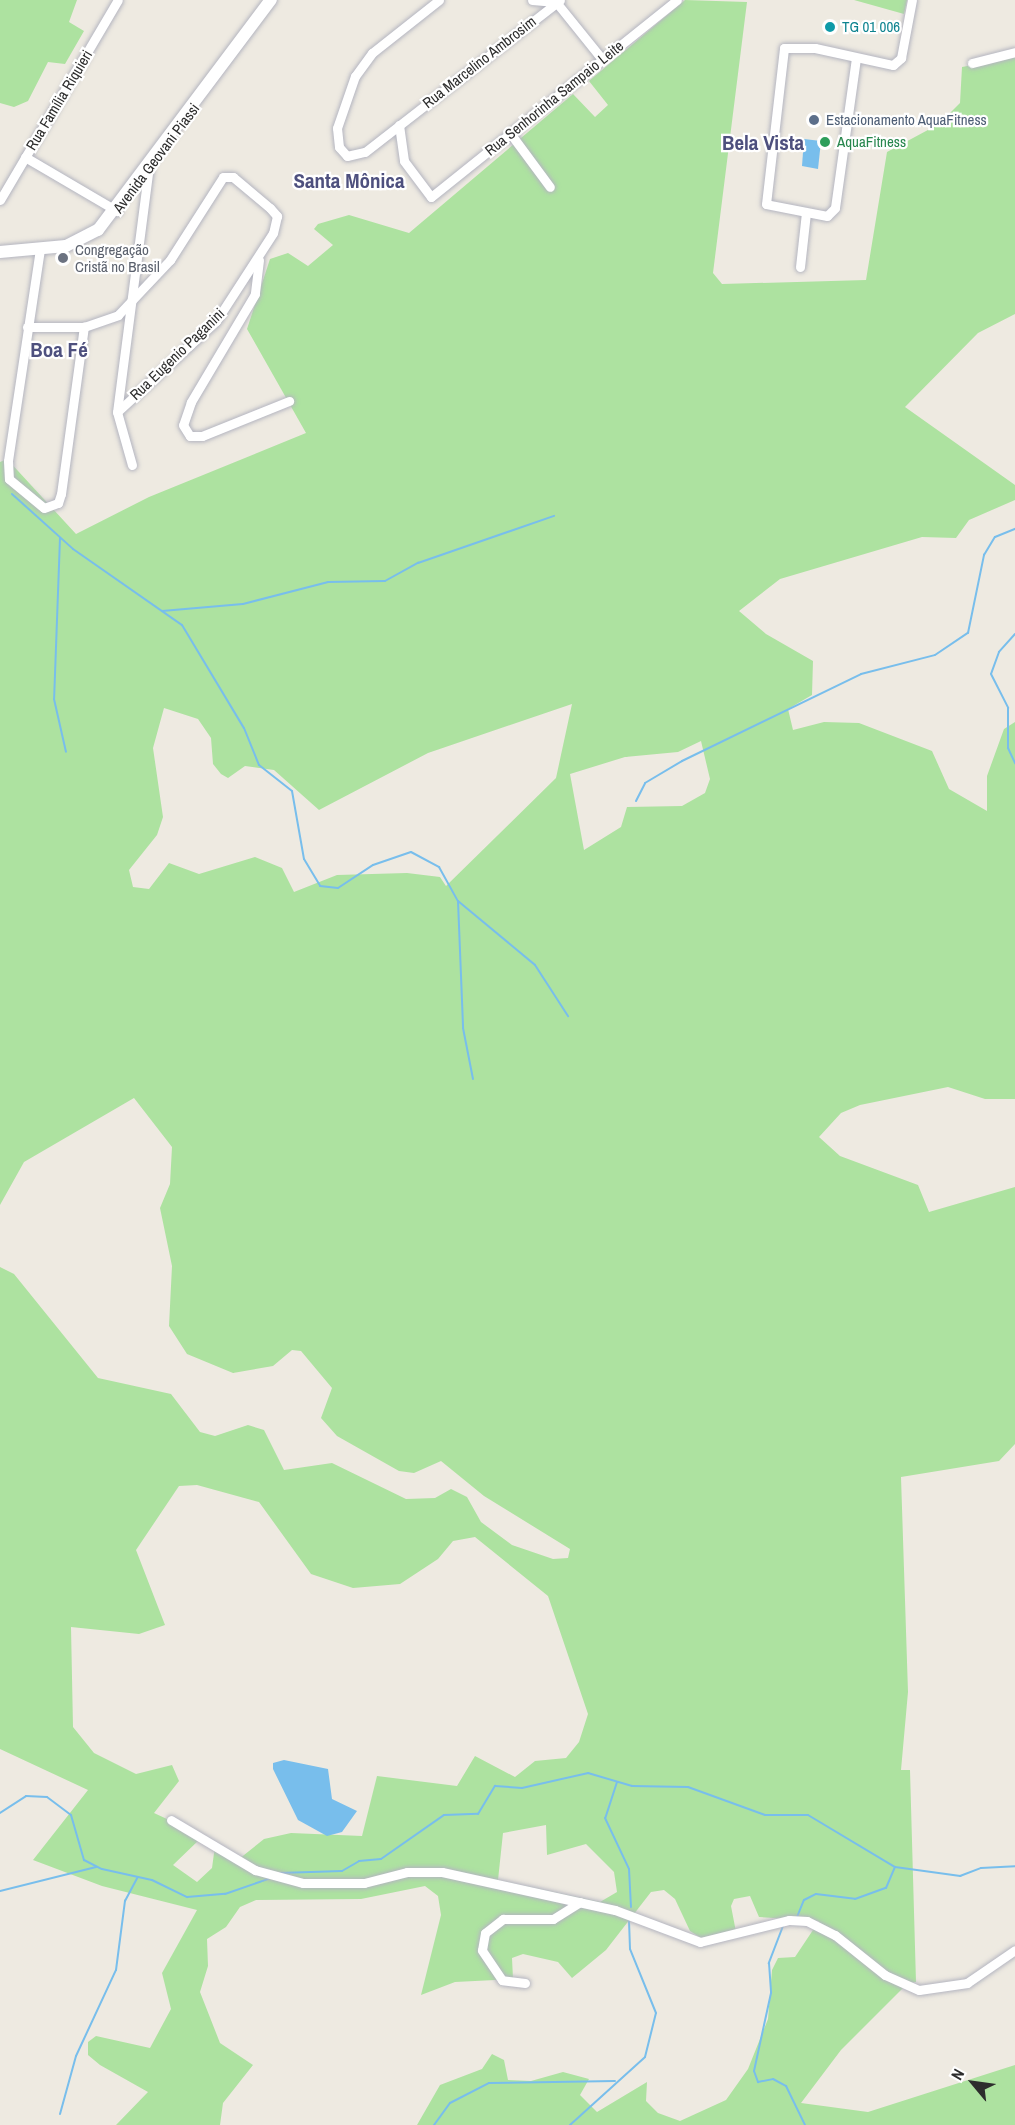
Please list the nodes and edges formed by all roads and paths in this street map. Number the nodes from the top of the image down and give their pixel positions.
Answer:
1 (118, 0) edge
2 (270, 0) edge
3 (439, 0) edge
4 (532, 0) edge
5 (677, 0) edge
6 (912, 0) edge
7 (558, 1) edge
8 (1015, 52) edge
9 (856, 58) junction
10 (602, 59) junction
11 (972, 63) dead end
12 (399, 125) junction
13 (510, 133) junction
14 (25, 158) junction
15 (149, 167) junction
16 (550, 187) dead end
17 (0, 200) edge
18 (117, 211) junction
19 (807, 213) junction
20 (40, 249) junction
21 (1, 251) edge
22 (259, 257) junction
23 (800, 267) dead end
24 (132, 303) junction
25 (27, 327) junction
26 (84, 327) junction
27 (289, 401) dead end
28 (117, 412) junction
29 (132, 465) dead end
30 (171, 1820) dead end
31 (580, 1902) junction
32 (1015, 1950) edge
33 (525, 1983) dead end

1 - 14 street, Rua Família Riquieri
2 - 15 main road, Avenida Geovani Piassi
3 - 12 street, Rua Marcelino Ambrosim
4 - 7 street
5 - 10 street, Rua Senhorinha Sampaio Leite
6 - 9 street
7 - 10 street
7 - 12 street, Rua Marcelino Ambrosim
8 - 11 street
9 - 19 street
9 - 19 street
10 - 13 street, Rua Senhorinha Sampaio Leite
12 - 13 street, Rua Senhorinha Sampaio Leite
13 - 16 street
14 - 17 street, Rua Família Riquieri
14 - 18 street
15 - 18 main road, Avenida Geovani Piassi
15 - 24 street
18 - 20 main road, Avenida Geovani Piassi
19 - 23 street
20 - 21 main road, Avenida Geovani Piassi
20 - 25 street
22 - 24 street, Rua Eugenio Paganini
22 - 27 street
22 - 28 street, Rua Eugenio Paganini
24 - 26 street
24 - 28 street
25 - 26 street
25 - 26 street
28 - 29 street
30 - 31 street
31 - 32 street
31 - 33 street

